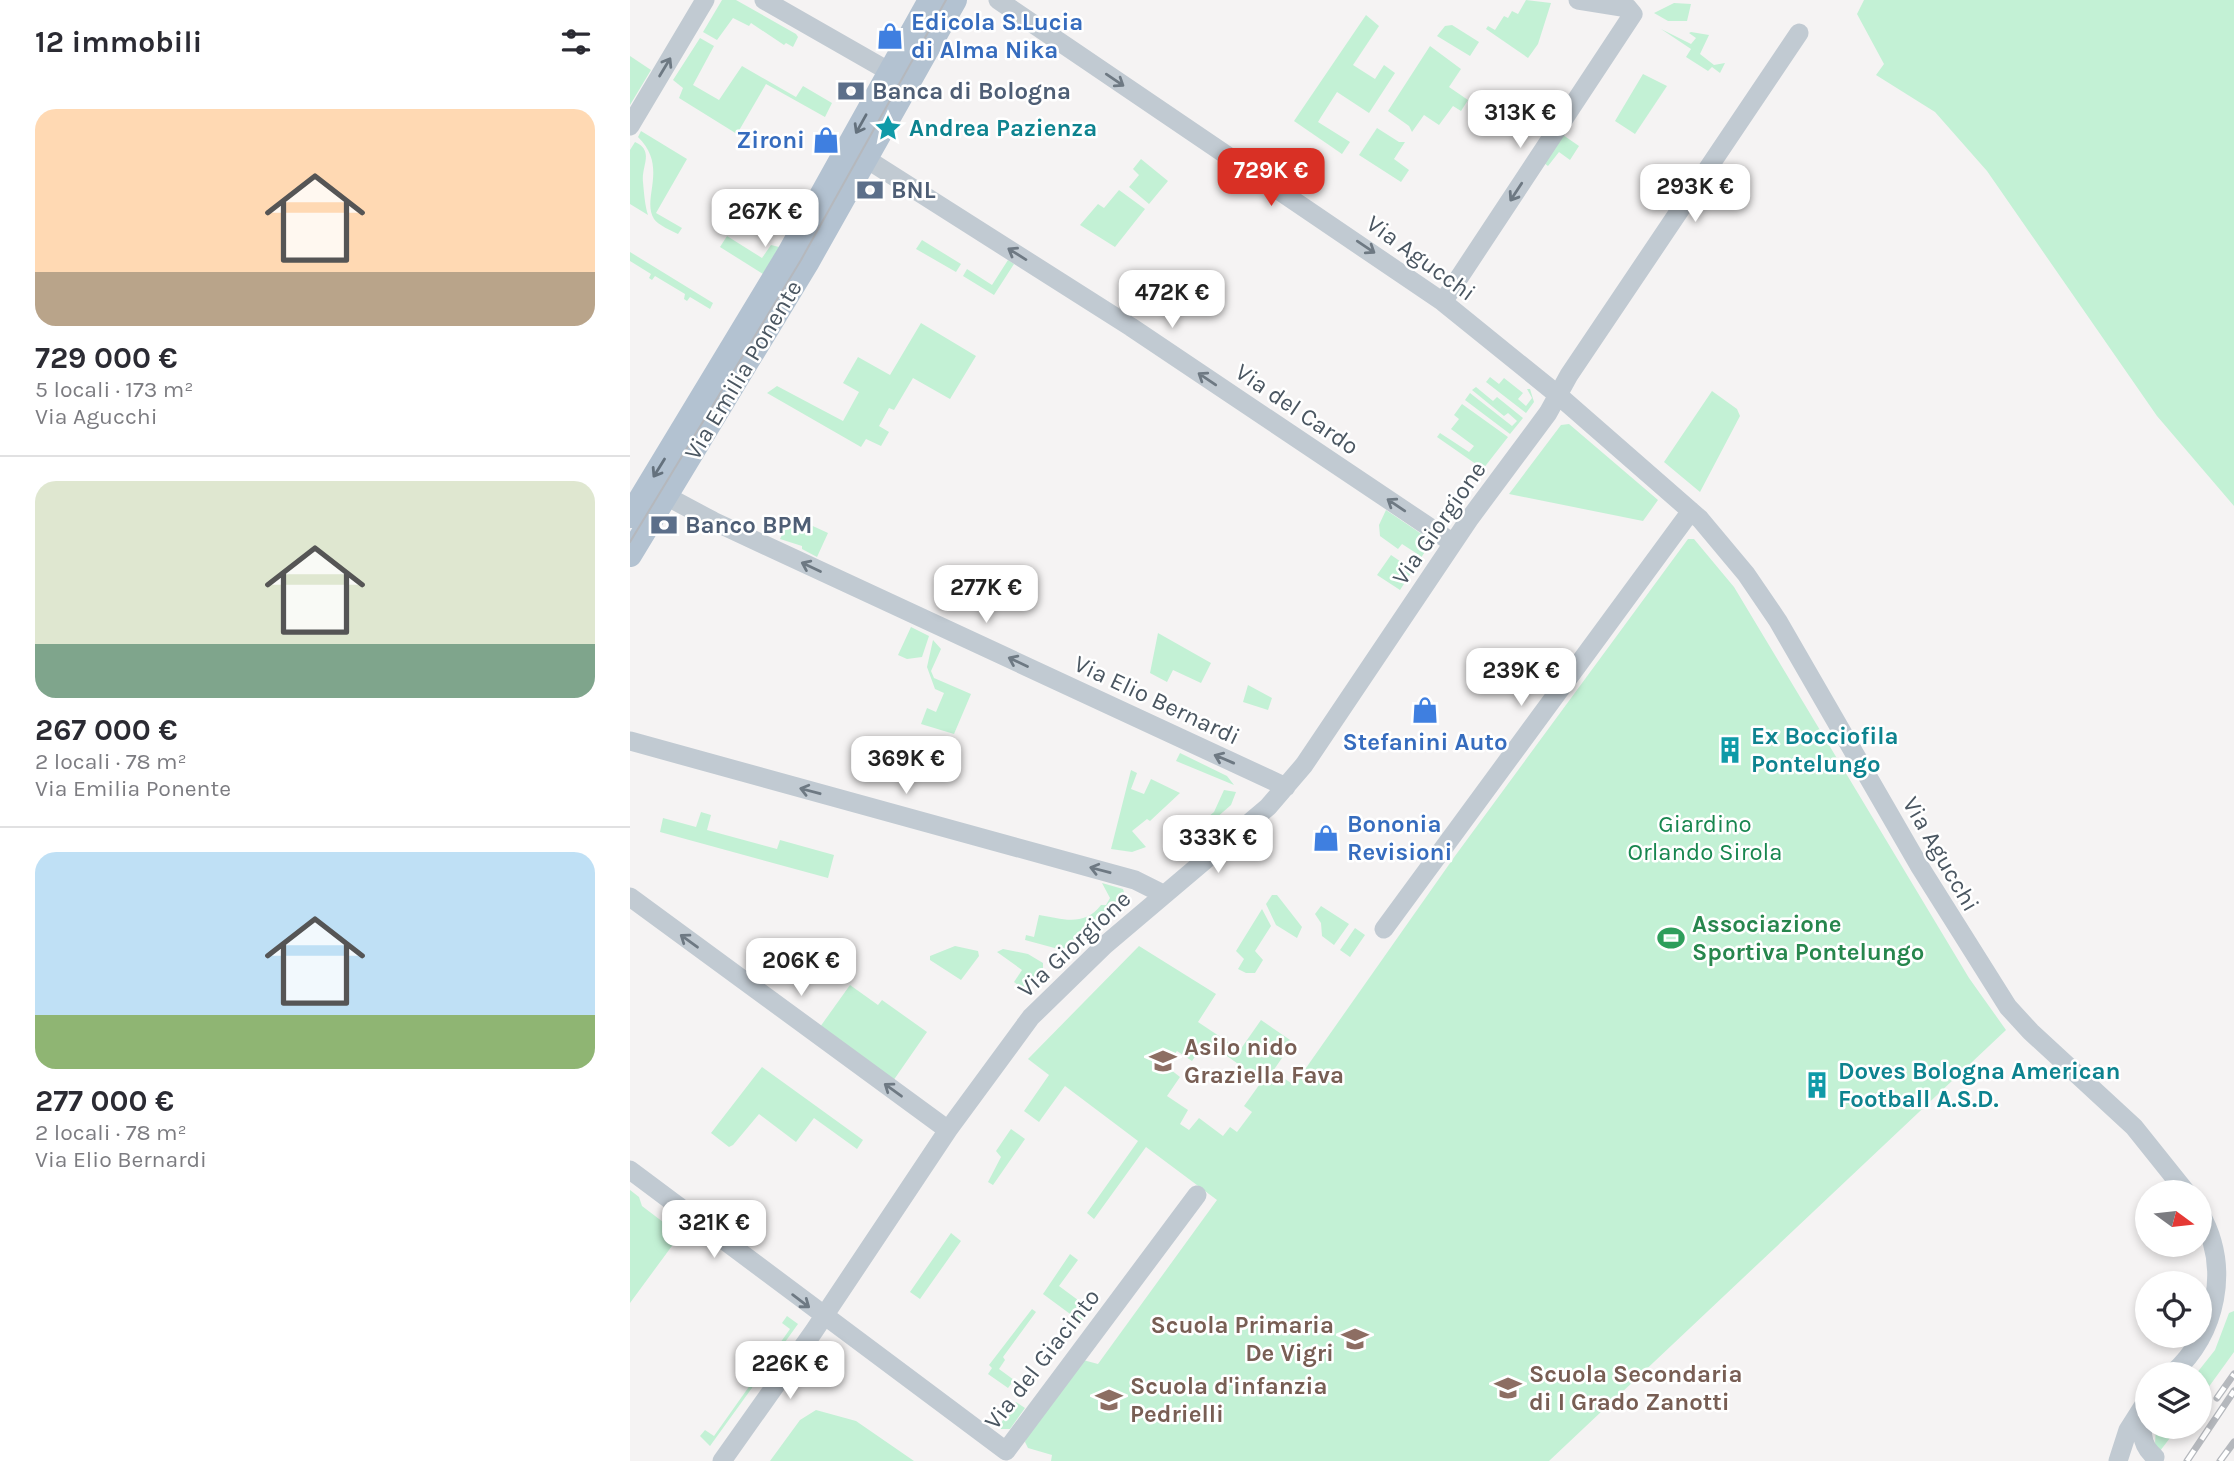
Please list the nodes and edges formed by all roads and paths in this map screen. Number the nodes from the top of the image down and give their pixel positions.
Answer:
1 (705, 0) edge
2 (764, 0) edge
3 (930, 0) edge
4 (955, 0) edge
5 (998, 0) edge
6 (1578, 0) edge
7 (1799, 33) dead end
8 (890, 72) junction
9 (630, 126) edge
10 (865, 158) junction
11 (1443, 302) junction
12 (1559, 395) junction
13 (666, 496) junction
14 (1691, 511) junction
15 (630, 516) edge
16 (1453, 543) junction
17 (630, 555) edge
18 (630, 741) edge
19 (1286, 787) junction
20 (1163, 894) junction
21 (630, 897) edge
22 (1384, 929) dead end
23 (948, 1130) junction
24 (630, 1170) edge
25 (2176, 1180) edge
26 (1197, 1195) dead end
27 (2212, 1244) edge
28 (823, 1317) junction
29 (2183, 1362) edge
30 (2135, 1420) edge
31 (2142, 1439) joint
32 (2155, 1457) dead end
33 (722, 1461) edge
34 (2119, 1461) edge

9 -> 1 street
2 - 8 street
3 - 8 main road, Via Emilia Ponente
4 - 10 main road, Via Emilia Ponente
5 -> 11 street, Via Agucchi
6 -> 11 street
7 - 12 street, Via Giorgione
8 -> 15 main road, Via Emilia Ponente
10 - 13 main road, Via Emilia Ponente
16 -> 10 street, Via del Cardo
11 - 12 street, Via Agucchi
12 - 14 street, Via Agucchi
12 - 16 street, Via Giorgione
13 - 17 main road, Via Emilia Ponente
19 -> 13 street, Via Elio Bernardi
14 - 22 street
14 - 25 street, Via Agucchi
16 - 19 street, Via Giorgione
20 -> 18 street
19 - 20 street, Via Giorgione
20 - 23 street, Via Giorgione
23 -> 21 street
23 - 28 street, Via Giorgione
24 -> 28 street, Via del Giacinto
26 - 28 street, Via del Giacinto
27 - 29 street
28 - 33 street, Via Giorgione
30 - 34 street
31 - 32 street
31 - 34 street

